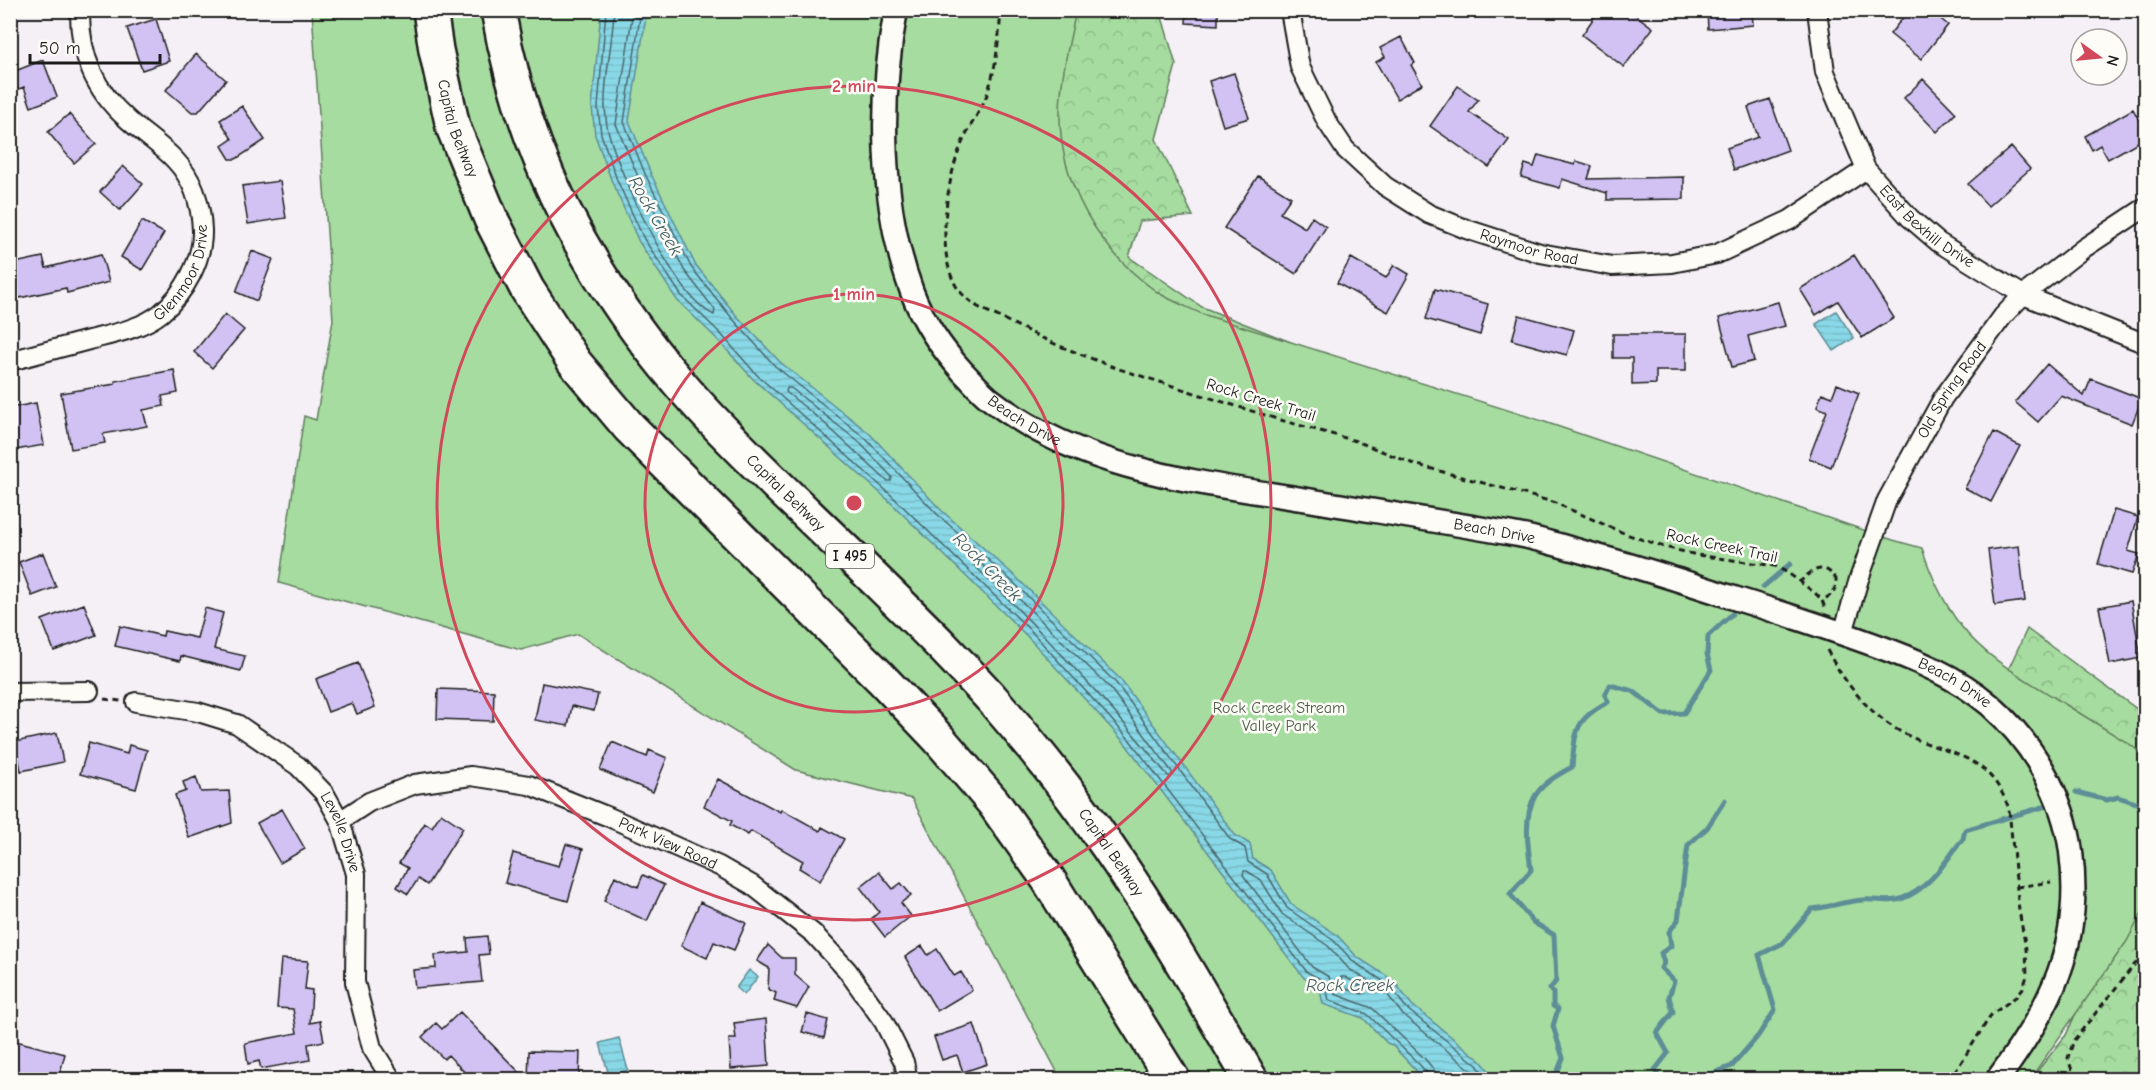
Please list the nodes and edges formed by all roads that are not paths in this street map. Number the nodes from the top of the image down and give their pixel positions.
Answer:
1 (80, 10) edge
2 (430, 10) edge
3 (498, 10) edge
4 (896, 10) edge
5 (1290, 10) edge
6 (1817, 10) edge
7 (1866, 169) junction
8 (2145, 207) edge
9 (2023, 295) junction
10 (2145, 344) edge
11 (10, 361) edge
12 (1835, 639) junction
13 (89, 691) road end
14 (10, 692) edge
15 (136, 702) road end
16 (340, 821) junction
17 (392, 1080) edge
18 (908, 1080) edge
19 (1173, 1080) edge
20 (1251, 1080) edge
21 (1997, 1080) edge

1 - 11 street, Glenmoor Drive
2 - 19 highway, Capital Beltway
3 - 20 highway, Capital Beltway / I 495
4 - 12 street, Beach Drive
5 - 7 street, Raymoor Road
6 - 7 street, East Bexhill Drive
7 - 9 street, East Bexhill Drive
8 - 9 street, Old Spring Road
9 - 10 street, East Bexhill Drive
9 - 12 street, Old Spring Road
12 - 21 street, Beach Drive
13 - 14 street
15 - 16 street, Levelle Drive
16 - 17 street, Levelle Drive
16 - 18 street, Park View Road

